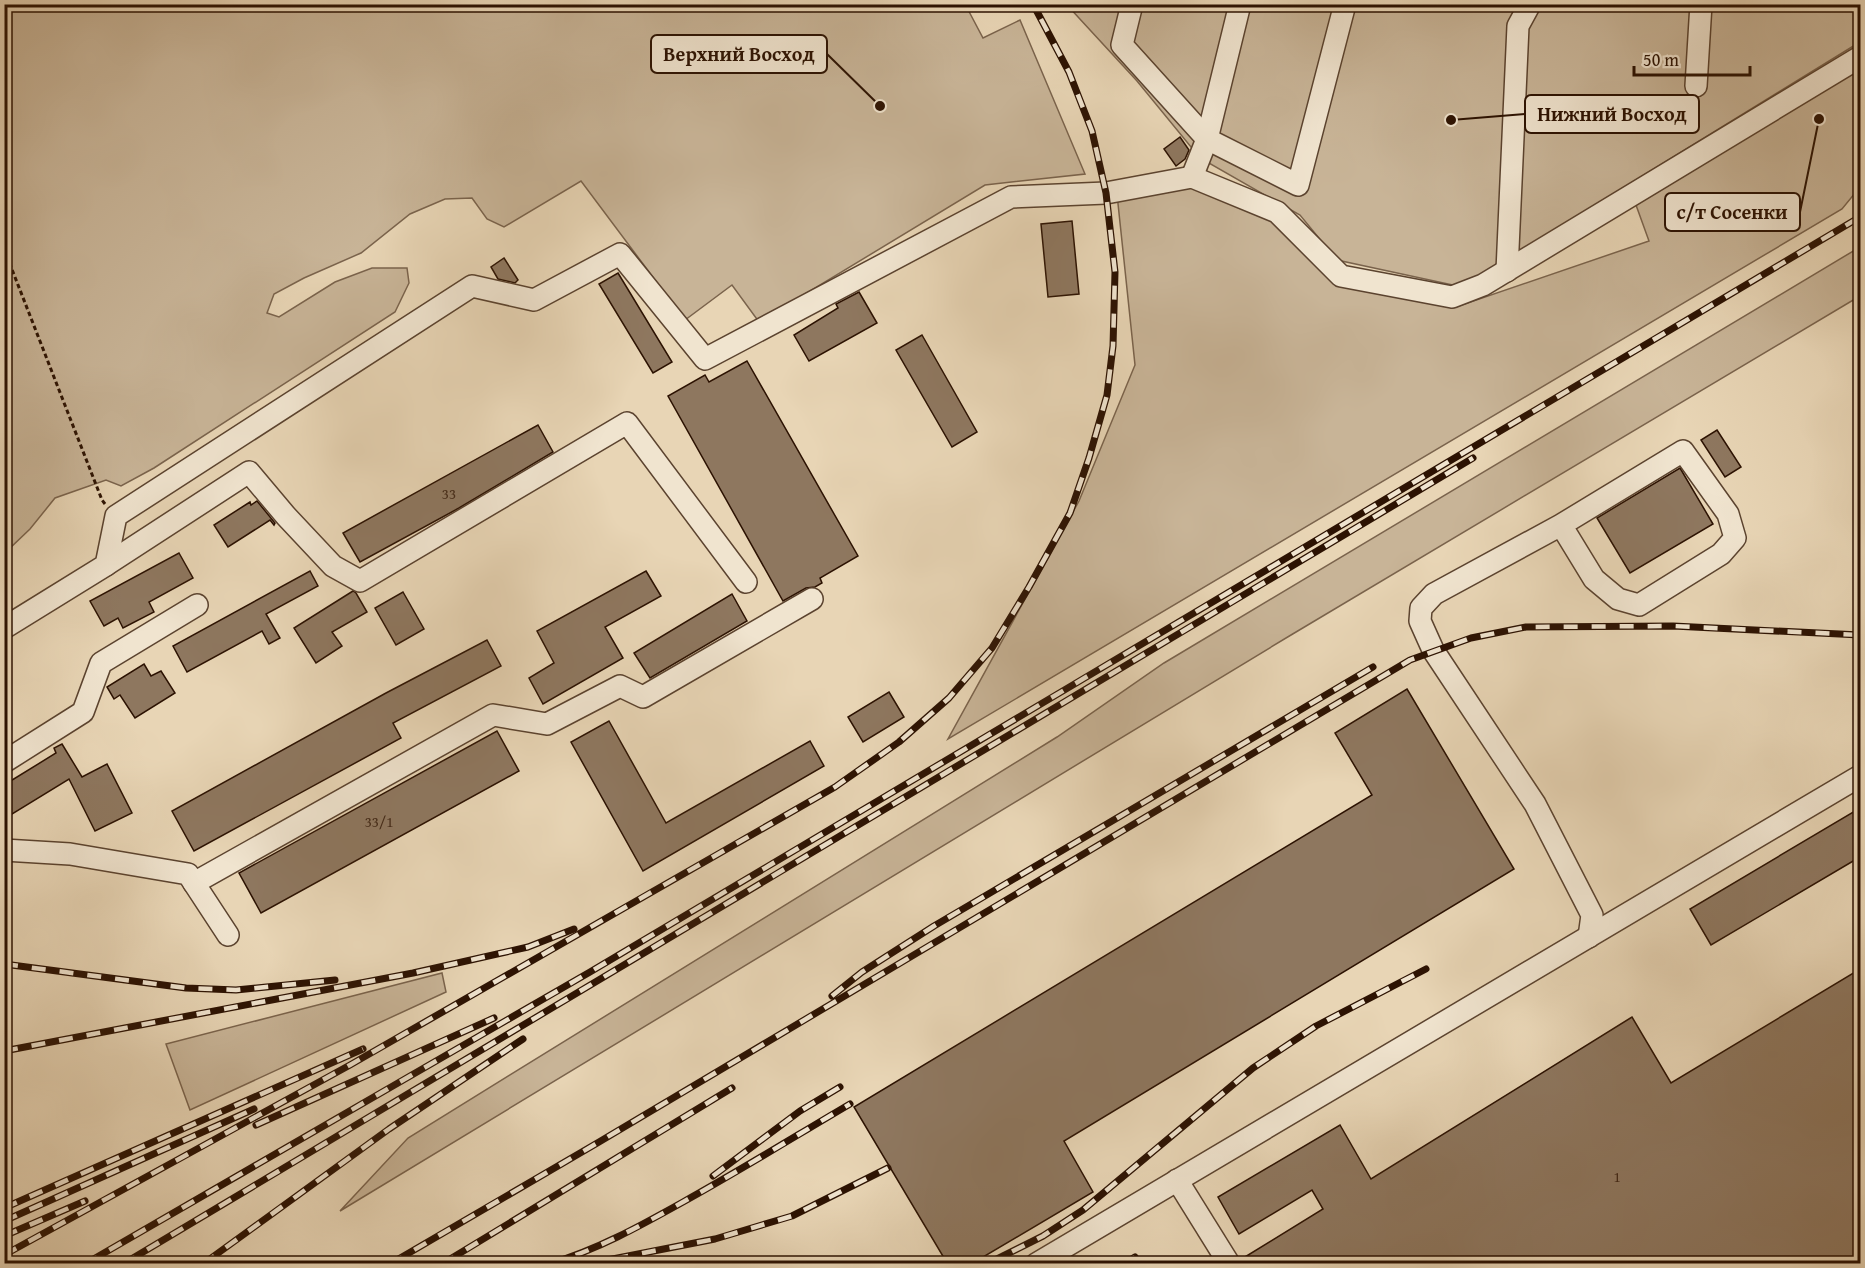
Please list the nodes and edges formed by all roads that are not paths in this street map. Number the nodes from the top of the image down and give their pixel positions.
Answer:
1 (1132, 4) edge
2 (1240, 4) edge
3 (1346, 4) edge
4 (1530, 4) edge
5 (1701, 4) edge
6 (1860, 57) edge
7 (1696, 86) dead end
8 (1207, 139) junction
9 (1192, 177) junction
10 (1506, 271) junction
11 (1561, 525) junction
12 (106, 565) junction
13 (746, 582) dead end
14 (812, 599) dead end
15 (197, 605) dead end
16 (4, 628) edge
17 (4, 762) edge
18 (1860, 776) edge
19 (4, 850) edge
20 (194, 883) junction
21 (228, 935) dead end
22 (1588, 937) junction
23 (1177, 1180) junction
24 (1228, 1262) dead end
25 (1036, 1263) edge

1 - 8 lane
2 - 8 lane
3 - 8 lane
4 - 10 lane
5 - 7 lane
6 - 10 lane
8 - 9 lane
9 - 10 lane
9 - 12 lane
11 - 11 lane
11 - 22 lane
12 - 13 lane
12 - 16 lane
14 - 20 lane
15 - 17 lane
18 - 22 lane
19 - 20 lane
20 - 21 lane
22 - 23 lane
23 - 24 lane
23 - 25 lane

